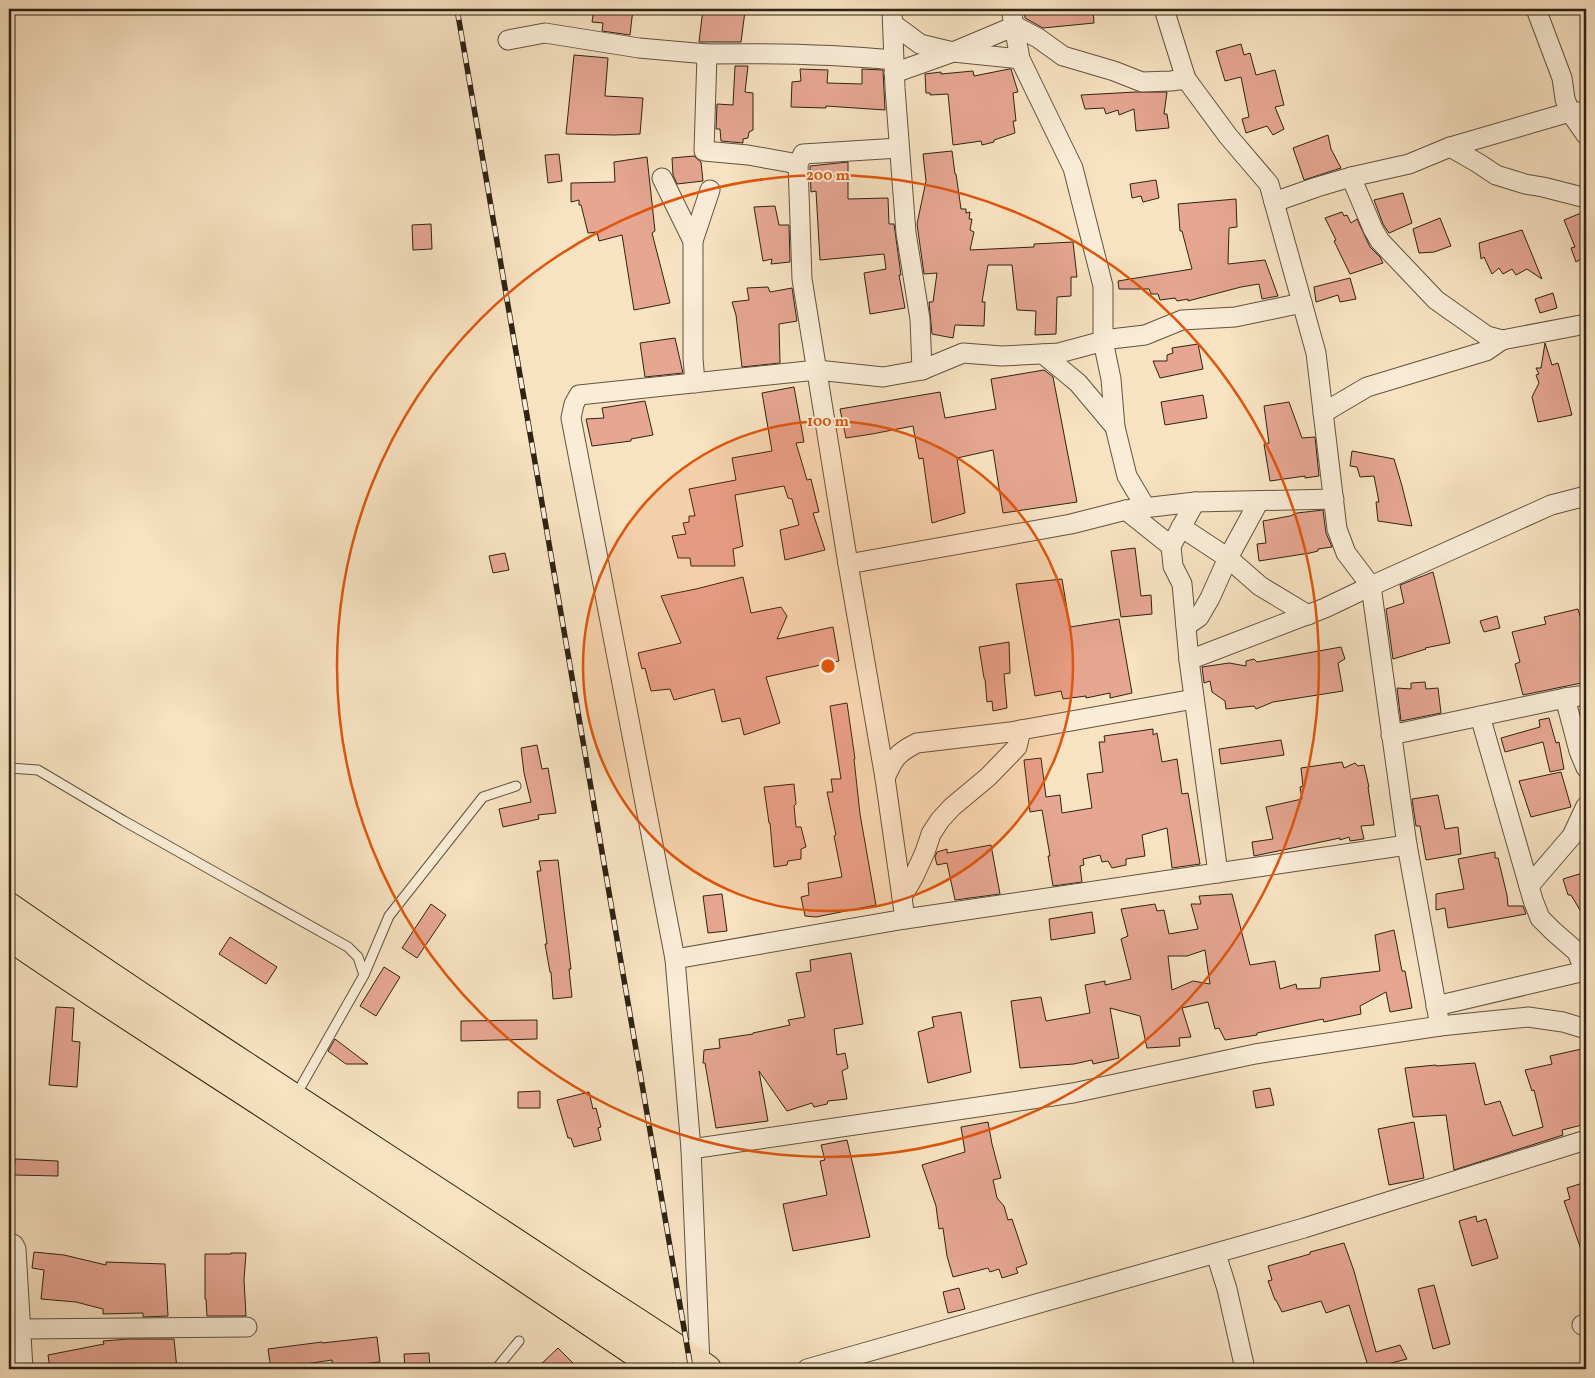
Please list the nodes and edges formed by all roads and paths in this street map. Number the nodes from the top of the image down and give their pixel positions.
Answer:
1 (1164, 9) edge
2 (1536, 9) edge
3 (892, 17) edge
4 (1013, 17) edge
5 (508, 40) dead end
6 (953, 52) junction
7 (707, 54) junction
8 (1020, 59) junction
9 (894, 66) junction
10 (1186, 79) junction
11 (1578, 112) edge
12 (1586, 135) edge
13 (1450, 147) junction
14 (900, 148) junction
15 (798, 164) junction
16 (1351, 177) junction
17 (662, 178) dead end
18 (710, 190) dead end
19 (1586, 198) edge
20 (1274, 202) junction
21 (693, 241) junction
22 (1302, 303) junction
23 (1586, 324) edge
24 (1502, 340) junction
25 (1103, 341) junction
26 (1043, 354) junction
27 (817, 370) junction
28 (922, 370) junction
29 (695, 383) junction
30 (1323, 413) junction
31 (1115, 427) junction
32 (1586, 496) edge
33 (1334, 499) junction
34 (1259, 501) junction
35 (1195, 502) junction
36 (1146, 508) junction
37 (1126, 510) junction
38 (1181, 527) junction
39 (1171, 546) junction
40 (1228, 558) junction
41 (848, 564) junction
42 (1371, 586) junction
43 (1308, 615) junction
44 (1186, 626) junction
45 (1189, 660) junction
46 (1586, 695) edge
47 (1565, 698) junction
48 (1194, 699) junction
49 (1480, 716) junction
50 (1026, 735) junction
51 (1391, 735) junction
52 (9, 768) edge
53 (1586, 768) edge
54 (885, 778) junction
55 (516, 786) dead end
56 (1586, 806) edge
57 (1406, 845) junction
58 (1218, 873) junction
59 (1529, 886) junction
60 (902, 896) junction
61 (9, 907) edge
62 (905, 918) junction
63 (9, 936) edge
64 (1582, 951) edge
65 (675, 959) junction
66 (1586, 973) edge
67 (364, 975) junction
68 (1436, 1006) junction
69 (1440, 1026) junction
70 (1586, 1029) edge
71 (294, 1098) junction
72 (1586, 1140) edge
73 (691, 1149) junction
74 (9, 1242) edge
75 (1216, 1254) junction
76 (247, 1327) dead end
77 (21, 1329) junction
78 (519, 1342) dead end
79 (703, 1367) edge
80 (23, 1369) edge
81 (496, 1369) edge
82 (660, 1369) edge
83 (807, 1369) edge
84 (1245, 1369) edge

1 - 10 street
2 - 11 street
3 - 6 street
3 - 9 street
4 - 6 street
4 - 8 street
4 - 10 street
5 - 7 street
6 - 8 street
6 - 9 street
7 - 9 street
7 - 15 street
8 - 25 street
9 - 14 street
10 - 20 street
11 - 12 street
11 - 13 street
13 - 16 street
13 - 19 street
14 - 15 street
14 - 28 street
15 - 27 street
16 - 20 street
16 - 24 street
17 - 21 street
18 - 21 street
20 - 22 street
21 - 29 street
22 - 25 street
22 - 30 street
23 - 24 street
24 - 30 street
25 - 26 street
25 - 31 street
26 - 28 street
26 - 31 street
27 - 28 street
27 - 29 street
27 - 41 street
29 - 65 street
30 - 33 street
31 - 36 street
32 - 42 street
33 - 34 street
33 - 42 street
34 - 35 street
34 - 40 street
35 - 36 street
35 - 38 street
36 - 37 street
37 - 39 street
37 - 41 street
38 - 39 street
38 - 40 street
39 - 44 street
40 - 43 street
40 - 44 street
41 - 54 street
42 - 43 street
42 - 51 street
43 - 45 street
44 - 45 street
45 - 48 street
46 - 47 street
47 - 49 street
47 - 53 street
48 - 50 street
48 - 58 street
49 - 51 street
49 - 59 street
50 - 54 street
50 - 60 street
51 - 57 street
52 - 67 lane
54 - 60 street
55 - 67 lane
56 - 59 street
57 - 58 street
57 - 68 street
58 - 62 street
59 - 64 street
60 - 62 street
61 - 71 highway
62 - 65 street
63 - 82 highway
64 - 66 street
65 - 73 street
66 - 68 street
67 - 71 lane
68 - 69 street
69 - 70 street
69 - 73 street
71 - 79 highway
72 - 75 street
73 - 79 street
74 - 77 street
75 - 83 street
75 - 84 street
76 - 77 street
77 - 80 street
78 - 81 lane

